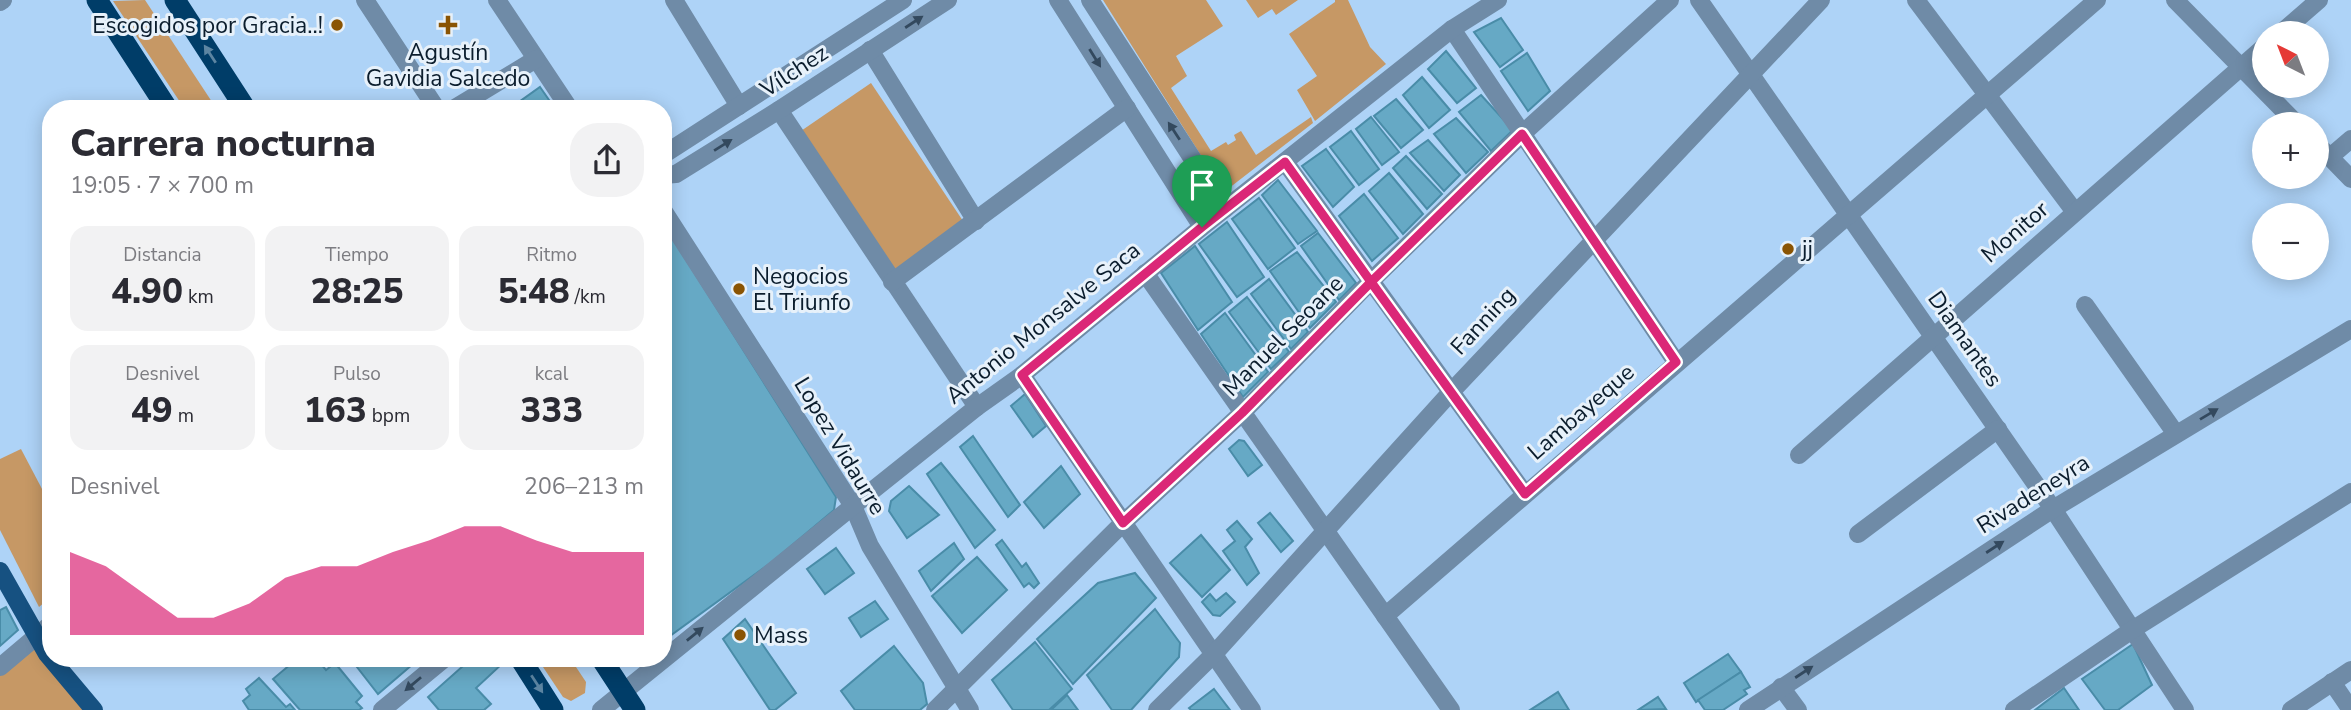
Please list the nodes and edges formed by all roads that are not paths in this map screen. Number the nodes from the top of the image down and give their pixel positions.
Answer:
1 (97, 0) edge
2 (175, 0) edge
3 (365, 0) edge
4 (497, 0) edge
5 (674, 0) edge
6 (902, 0) edge
7 (948, 0) edge
8 (1058, 0) edge
9 (1090, 0) edge
10 (1498, 0) edge
11 (1670, 0) edge
12 (1699, 0) edge
13 (1821, 0) edge
14 (1916, 0) edge
15 (2097, 0) edge
16 (2175, 0) edge
17 (2319, 0) edge
18 (2295, 21) edge
19 (1451, 29) junction
20 (870, 50) junction
21 (2252, 58) edge
22 (536, 59) junction
23 (2241, 68) junction
24 (1751, 75) junction
25 (1987, 94) junction
26 (162, 100) edge
27 (240, 100) edge
28 (431, 100) edge
29 (468, 100) edge
30 (564, 100) edge
31 (739, 106) junction
32 (1126, 108) junction
33 (779, 110) junction
34 (2285, 112) edge
35 (1522, 134) junction
36 (2351, 139) edge
37 (672, 149) edge
38 (2330, 157) joint
39 (1285, 162) junction
40 (672, 174) edge
41 (2351, 179) edge
42 (1225, 209) junction
43 (2075, 212) junction
44 (1849, 216) junction
45 (976, 221) junction
46 (672, 224) edge
47 (1202, 227) junction
48 (1593, 240) junction
49 (1145, 273) junction
50 (892, 282) junction
51 (1371, 282) junction
52 (2085, 305) dead end
53 (2351, 329) edge
54 (1933, 336) junction
55 (1676, 362) junction
56 (1022, 375) junction
57 (1451, 391) junction
58 (976, 407) junction
59 (1242, 413) junction
60 (1998, 429) junction
61 (2176, 434) junction
62 (1799, 455) dead end
63 (2351, 492) edge
64 (1525, 494) junction
65 (853, 506) junction
66 (2053, 509) junction
67 (1123, 523) junction
68 (1325, 531) junction
69 (1857, 534) dead end
70 (0, 571) edge
71 (1385, 616) junction
72 (2132, 630) junction
73 (42, 631) edge
74 (36, 636) junction
75 (42, 646) edge
76 (1214, 654) junction
77 (672, 664) edge
78 (0, 667) edge
79 (58, 667) edge
80 (434, 667) edge
81 (526, 667) edge
82 (607, 667) edge
83 (668, 667) edge
84 (2351, 670) edge
85 (2332, 682) junction
86 (1781, 687) junction
87 (956, 689) junction
88 (629, 701) edge
89 (2351, 709) edge
90 (94, 710) edge
91 (382, 710) edge
92 (553, 710) edge
93 (601, 710) edge
94 (935, 710) edge
95 (970, 710) edge
96 (1157, 710) edge
97 (1252, 710) edge
98 (1451, 710) edge
99 (1748, 710) edge
100 (1798, 710) edge
101 (2014, 710) edge
102 (2185, 710) edge
103 (2291, 710) edge

1 - 26 highway
27 -> 2 highway
3 - 28 street
4 - 22 street
5 - 31 street
6 - 31 street, Vílchez
20 -> 7 street, Vílchez
8 -> 32 street
42 -> 9 street
10 - 19 street, Antonio Monsalve Saca
11 - 35 street, Manuel Seoane
12 - 24 street, Diamantes
13 - 24 street, Fanning
14 - 25 street
15 - 25 street, Lambayeque
16 - 23 street
17 - 18 street
19 - 35 street
19 - 39 street, Antonio Monsalve Saca
20 - 33 street, Vílchez
20 - 45 street
21 - 23 street, Monitor
22 - 29 street
22 - 30 street
23 - 34 street
23 - 43 street, Monitor
24 - 44 street, Diamantes
24 - 48 street, Fanning
25 - 43 street
25 - 44 street, Lambayeque
31 - 37 street, Vílchez
32 - 45 street
32 - 47 street
40 -> 33 street, Vílchez
33 - 50 street
35 - 48 street
35 - 51 street, Manuel Seoane
36 - 38 street
38 - 41 street
39 - 42 street, Antonio Monsalve Saca
39 - 51 street
42 - 47 street, Antonio Monsalve Saca
43 - 54 street, Monitor
44 - 54 street, Diamantes
44 - 55 street, Lambayeque
45 - 50 street
46 - 65 street, Lopez Vidaurre
47 - 49 street, Antonio Monsalve Saca
48 - 55 street
48 - 57 street, Fanning
49 - 56 street, Antonio Monsalve Saca
49 - 59 street
50 - 58 street
51 - 57 street
51 - 59 street, Manuel Seoane
52 - 61 street
61 -> 53 street, Rivadeneyra
54 - 60 street, Diamantes
54 - 62 street, Monitor
55 - 64 street, Lambayeque
56 - 58 street, Antonio Monsalve Saca
56 - 67 street
57 - 64 street
57 - 68 street, Fanning
58 - 65 street, Antonio Monsalve Saca
59 - 67 street, Manuel Seoane
59 - 68 street
60 - 66 street, Diamantes
60 - 69 street
61 - 66 street, Rivadeneyra
63 - 72 street
64 - 71 street, Lambayeque
77 -> 65 street, Antonio Monsalve Saca
65 - 87 street, Lopez Vidaurre
66 - 72 street, Diamantes
86 -> 66 street, Rivadeneyra
67 - 76 street
67 - 87 street, Manuel Seoane
68 - 71 street
68 - 76 street, Fanning
70 - 74 main road
71 - 98 street
72 - 101 street
72 - 102 street, Diamantes
73 - 74 street
74 - 75 main road
74 - 78 street
76 - 96 street, Fanning
76 - 97 street
79 - 90 main road
80 -> 91 street
81 -> 92 highway
82 - 88 highway
88 -> 83 street, Antonio Monsalve Saca
84 - 85 street
85 - 89 street
85 - 103 street
86 - 99 street, Rivadeneyra
86 - 100 street
87 - 94 street, Manuel Seoane
87 - 95 street, Lopez Vidaurre
88 - 93 street, Antonio Monsalve Saca

